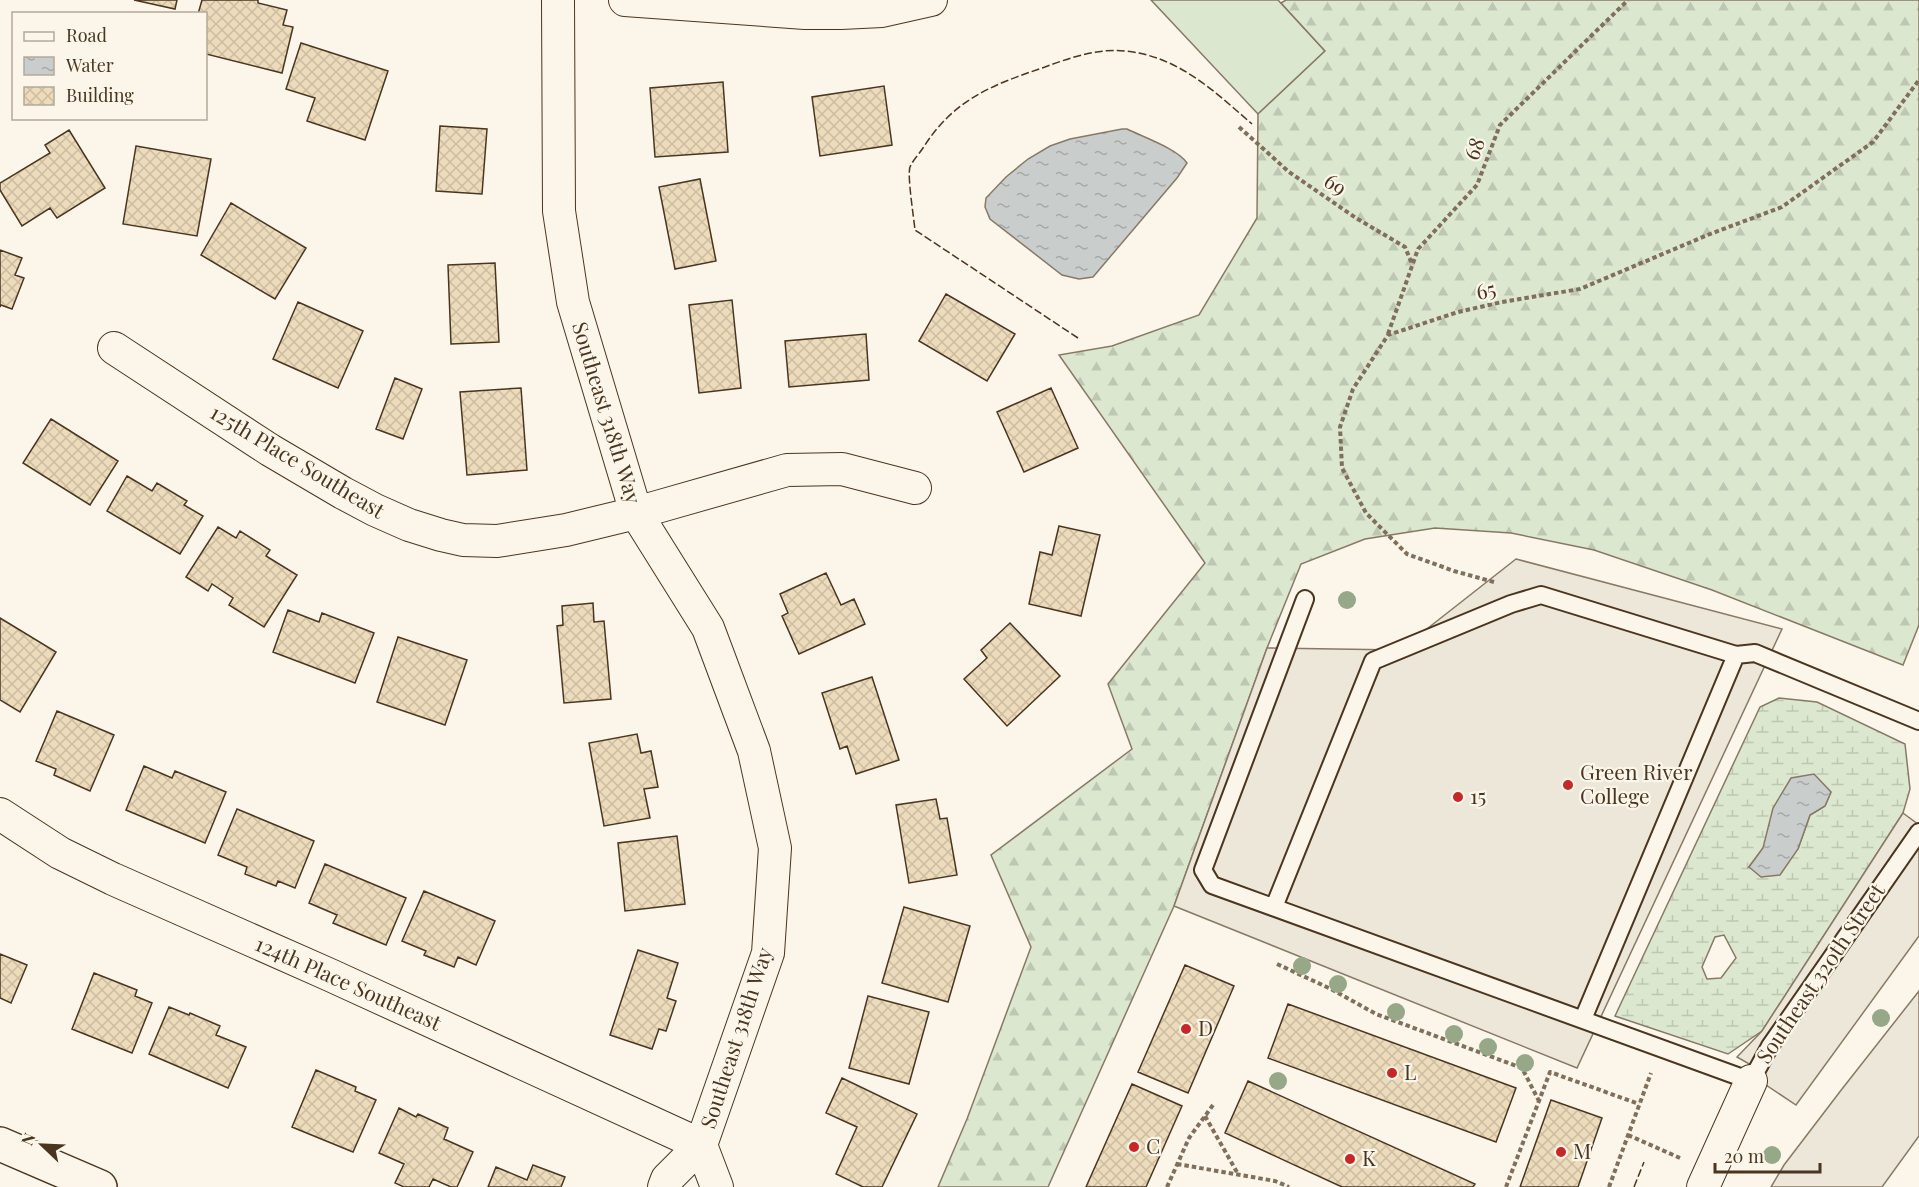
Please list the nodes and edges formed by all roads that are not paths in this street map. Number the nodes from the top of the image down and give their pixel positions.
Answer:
1 (558, 0) edge
2 (625, 0) edge
3 (931, 0) edge
4 (114, 348) dead end
5 (915, 488) dead end
6 (636, 513) junction
7 (1305, 599) dead end
8 (1736, 656) junction
9 (1919, 721) edge
10 (0, 814) edge
11 (1919, 832) edge
12 (1274, 907) junction
13 (1583, 1019) junction
14 (1751, 1081) junction
15 (0, 1144) edge
16 (701, 1145) junction
17 (1706, 1179) edge
18 (100, 1187) edge
19 (664, 1187) edge
20 (717, 1187) edge

1 - 6 street, Southeast 318th Way
2 - 3 street
4 - 6 street, 125th Place Southeast
5 - 6 street, 125th Place Southeast
6 - 16 street, Southeast 318th Way
7 - 12 lane
8 - 9 lane
8 - 12 lane
8 - 13 lane
10 - 16 street, 124th Place Southeast
11 - 14 lane, Southeast 320th Street
12 - 13 lane
13 - 14 lane
14 - 17 street, Southeast 320th Street
15 - 18 street
16 - 19 street, Southeast 318th Way
16 - 20 street, Southeast 318th Way

